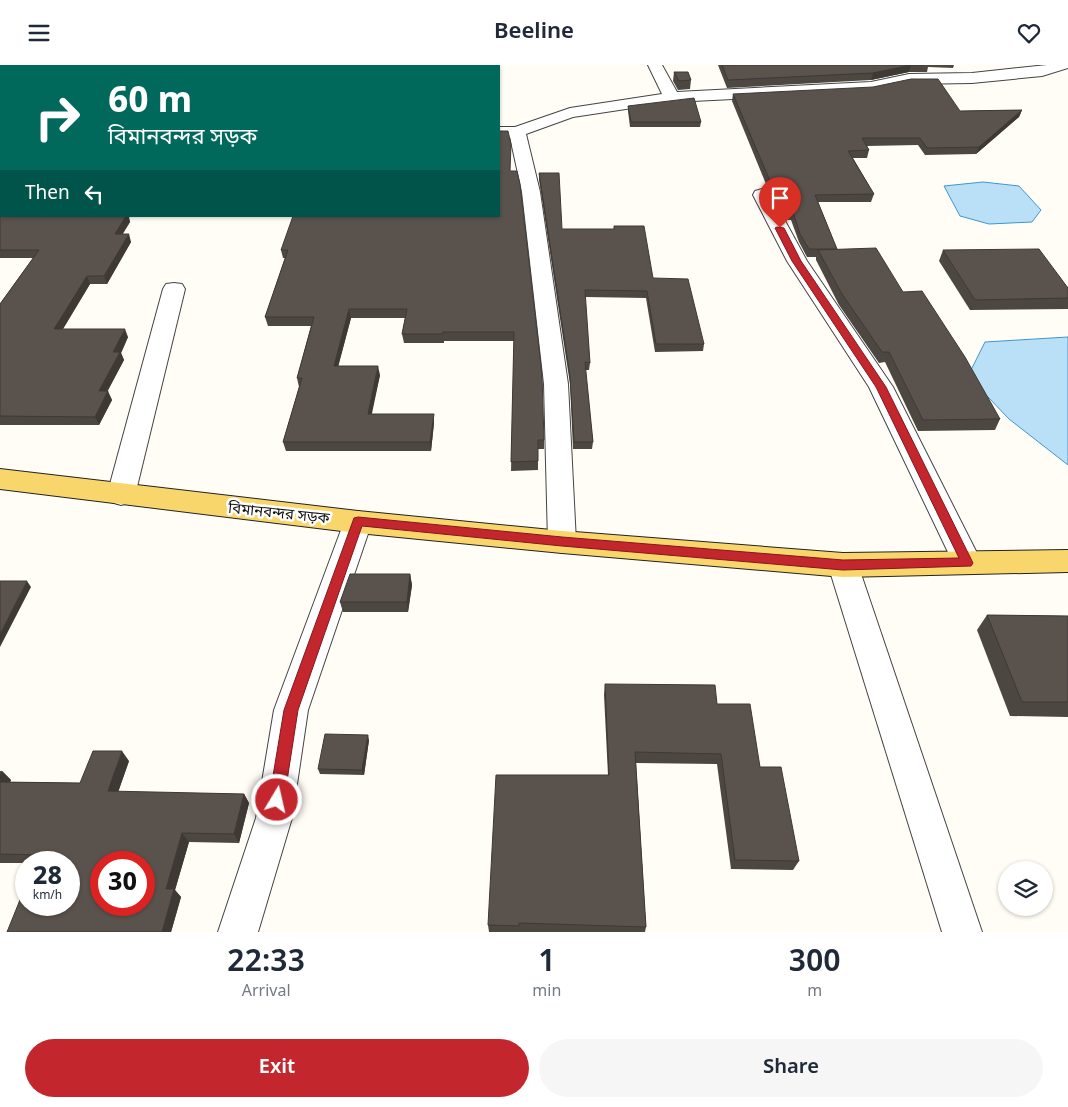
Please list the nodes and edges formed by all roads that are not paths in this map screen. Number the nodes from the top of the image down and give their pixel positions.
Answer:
1 (655, 65) edge
2 (1063, 65) edge
3 (672, 97) junction
4 (508, 132) edge
5 (762, 195) dead end
6 (174, 289) dead end
7 (0, 479) edge
8 (122, 495) junction
9 (358, 521) junction
10 (562, 542) junction
11 (1068, 561) edge
12 (967, 563) junction
13 (843, 565) junction
14 (238, 932) edge
15 (962, 932) edge

1 - 3 street
2 - 3 street
3 - 4 street
4 - 10 street
5 - 12 street
6 - 8 street
7 - 8 main road, বিমানবন্দর সড়ক
8 - 9 main road, বিমানবন্দর সড়ক
9 - 10 main road, বিমানবন্দর সড়ক
9 - 14 street
10 - 13 main road, বিমানবন্দর সড়ক
11 - 12 main road, বিমানবন্দর সড়ক
12 - 13 main road, বিমানবন্দর সড়ক
13 - 15 street

